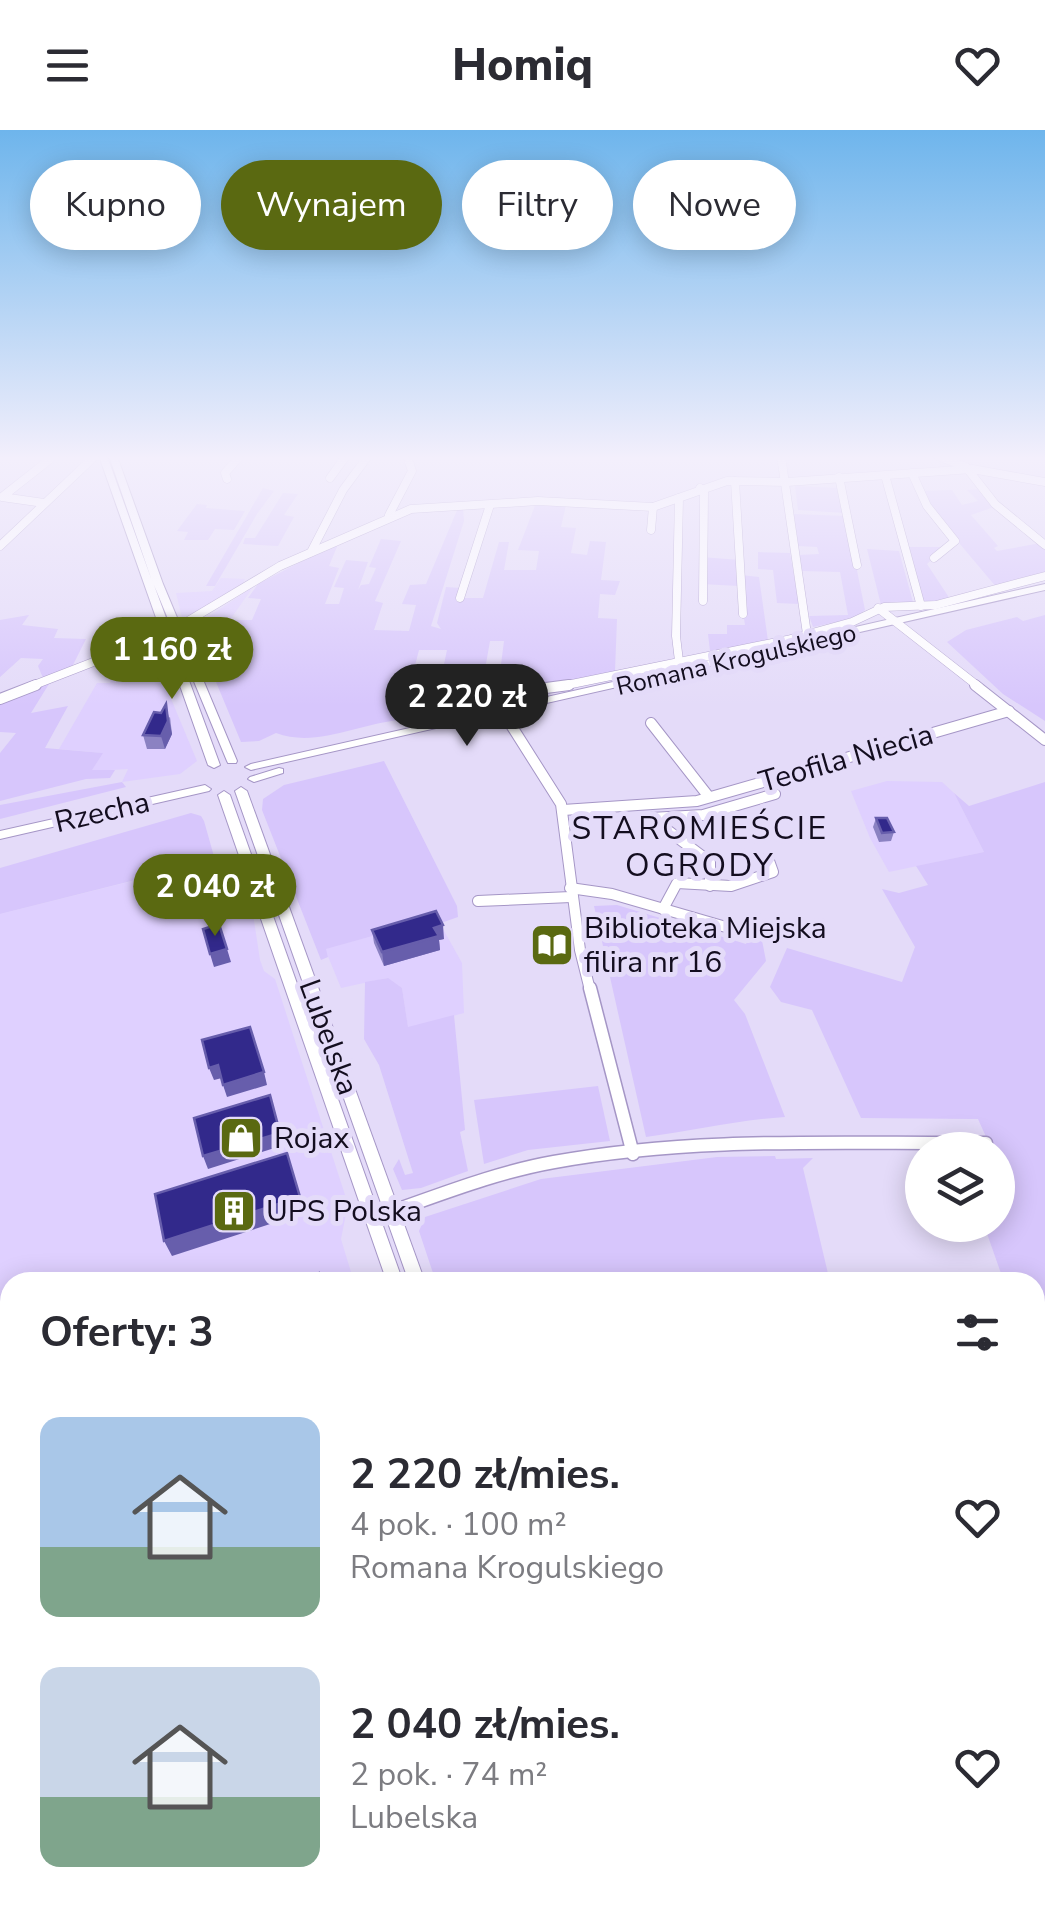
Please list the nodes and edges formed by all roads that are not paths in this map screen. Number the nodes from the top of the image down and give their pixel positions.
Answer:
1 (134, 539) edge
2 (318, 539) edge
3 (338, 539) edge
4 (479, 539) edge
5 (677, 539) edge
6 (704, 539) edge
7 (739, 539) edge
8 (795, 539) edge
9 (852, 539) edge
10 (903, 539) edge
11 (954, 539) edge
12 (311, 552) junction
13 (934, 558) dead end
14 (857, 565) dead end
15 (1045, 576) edge
16 (1045, 587) edge
17 (1045, 595) edge
18 (460, 598) dead end
19 (703, 601) dead end
20 (921, 606) junction
21 (881, 608) junction
22 (743, 614) dead end
23 (904, 625) junction
24 (173, 629) junction
25 (807, 634) junction
26 (680, 661) junction
27 (0, 699) edge
28 (1009, 711) junction
29 (504, 715) junction
30 (651, 723) dead end
31 (1045, 740) edge
32 (232, 761) junction
33 (214, 765) junction
34 (252, 772) junction
35 (203, 784) junction
36 (242, 791) junction
37 (775, 794) dead end
38 (224, 795) junction
39 (710, 798) junction
40 (644, 805) junction
41 (563, 810) junction
42 (651, 818) junction
43 (0, 828) edge
44 (0, 836) edge
45 (768, 858) dead end
46 (710, 886) junction
47 (570, 892) junction
48 (478, 901) dead end
49 (663, 909) junction
50 (750, 934) dead end
51 (905, 1143) edge
52 (633, 1154) junction
53 (392, 1213) junction
54 (373, 1218) junction
55 (391, 1272) edge
56 (413, 1272) edge

1 - 24 main road
2 - 12 street
3 - 12 street
4 - 18 street
5 - 26 street
6 - 19 street
7 - 22 street
8 - 25 street
9 - 14 street
10 - 20 street
11 - 13 street
12 - 24 street
15 - 20 street
16 - 23 main road, Romana Krogulskiego
17 - 23 main road, Romana Krogulskiego
20 - 21 street
21 - 23 street
21 - 25 street
23 - 28 street
23 - 29 main road, Romana Krogulskiego
24 - 27 street
24 - 32 main road
24 - 33 main road
25 - 26 street
26 - 29 street
28 - 31 street
28 - 39 street, Teofila Niecia
29 - 34 main road, Romana Krogulskiego
29 - 41 street
30 - 39 street
32 - 33 main road
32 - 34 main road
33 - 35 main road
34 - 36 main road
35 - 38 main road
35 - 43 main road, Rzecha
35 - 44 main road, Rzecha
36 - 38 main road
36 - 53 main road, Lubelska
37 - 42 street
38 - 54 main road, Lubelska
39 - 40 street, Teofila Niecia
40 - 41 street, Teofila Niecia
40 - 42 street
41 - 47 street
42 - 46 street
45 - 46 street
46 - 49 street
47 - 48 street
47 - 49 street
47 - 52 street
49 - 50 street
51 - 52 street
52 - 53 street
53 - 54 street
53 - 56 main road, Lubelska
54 - 55 main road, Lubelska

